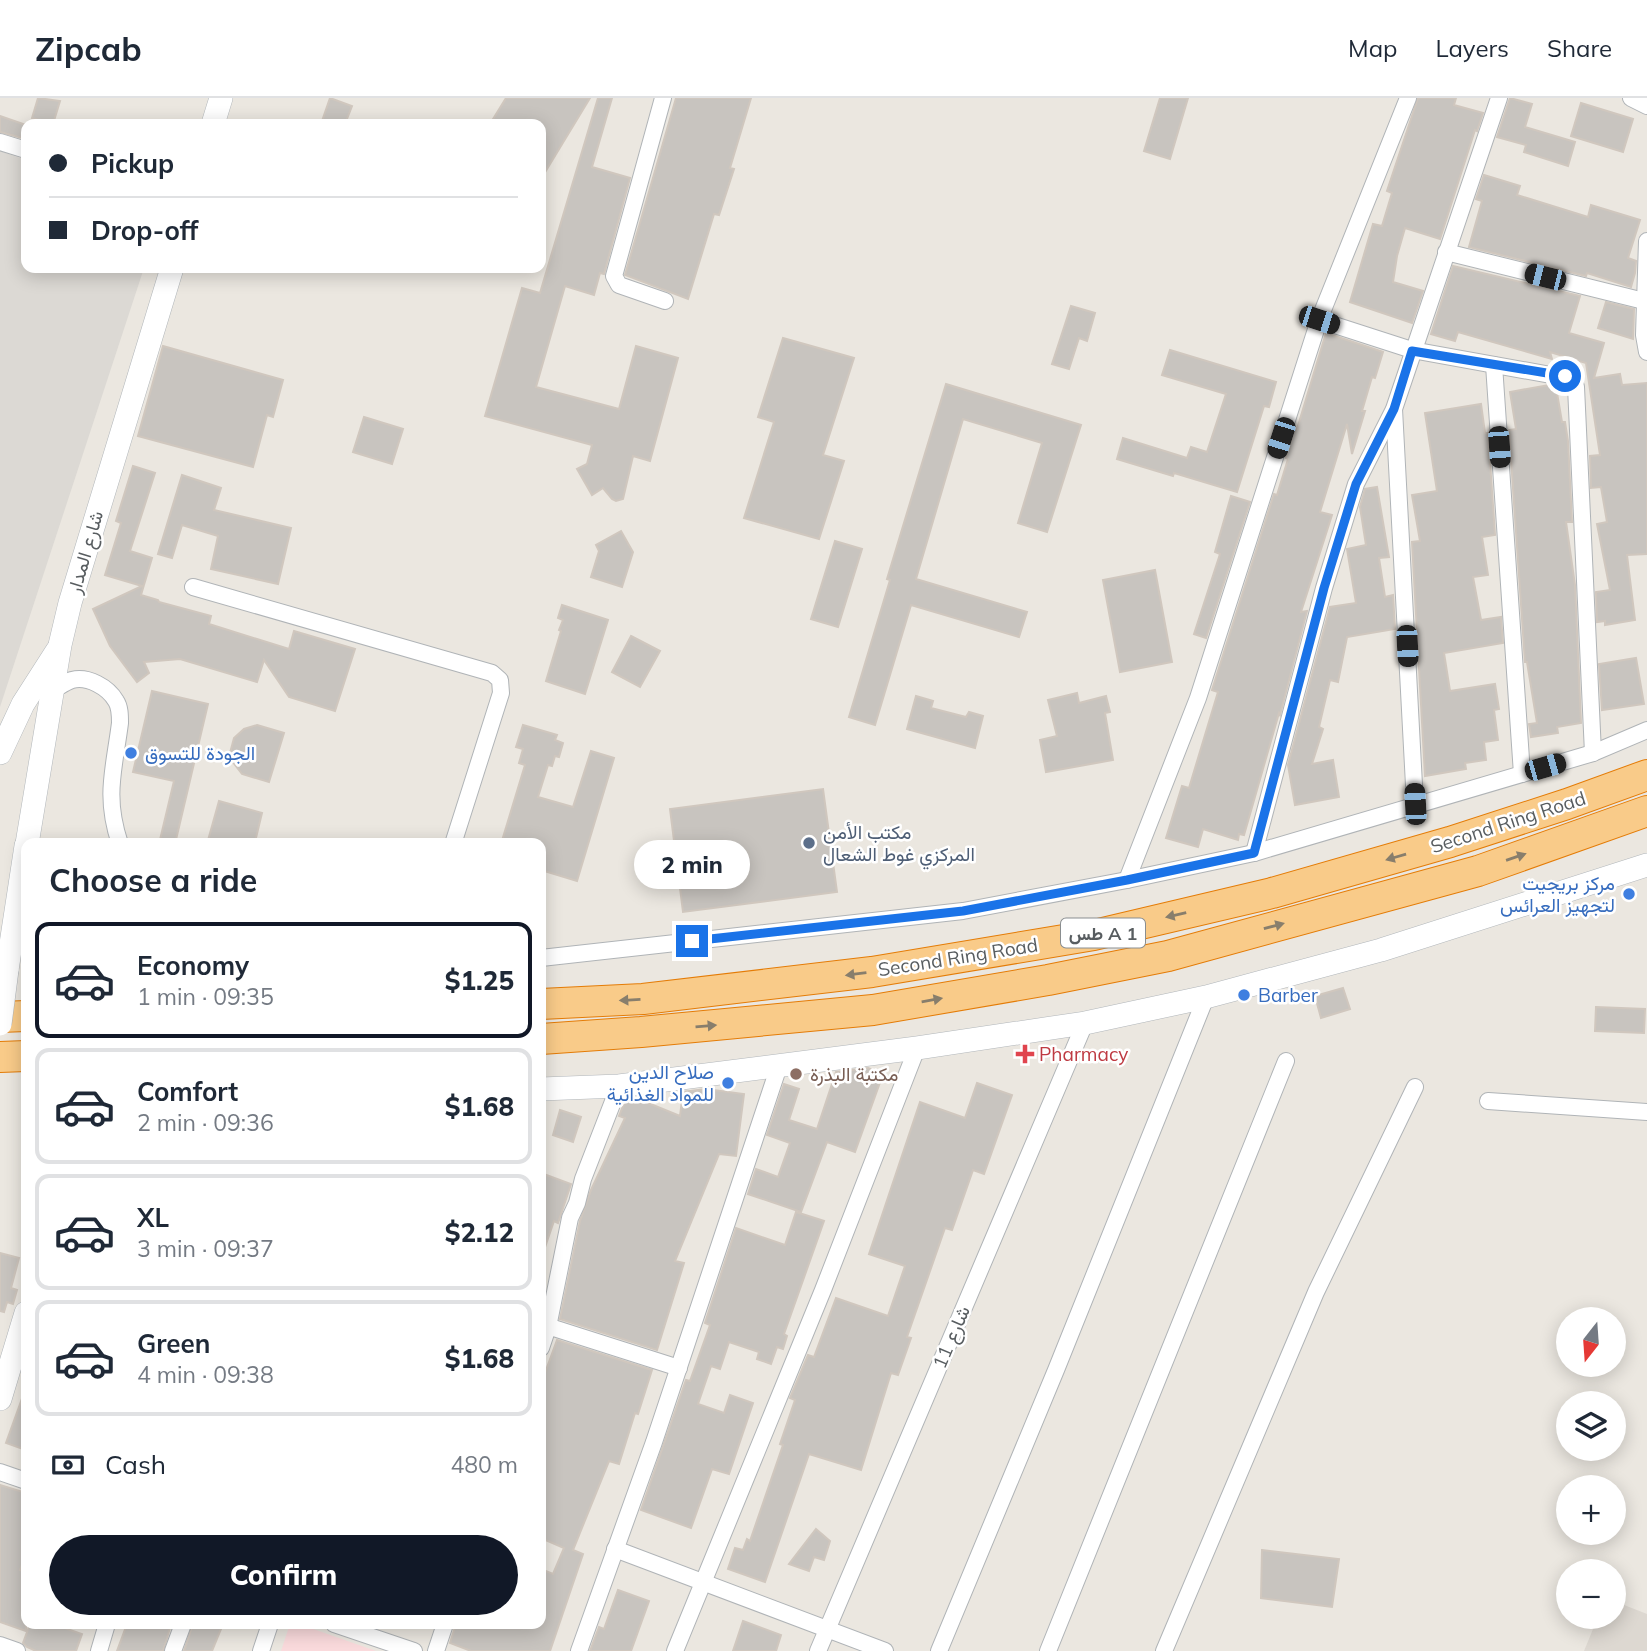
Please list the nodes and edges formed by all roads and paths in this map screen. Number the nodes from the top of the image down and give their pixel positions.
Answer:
1 (221, 98) edge
2 (663, 98) edge
3 (1408, 98) edge
4 (1499, 98) edge
5 (1631, 98) edge
6 (1647, 106) edge
7 (215, 119) edge
8 (0, 142) edge
9 (21, 148) edge
10 (1647, 241) edge
11 (1446, 253) junction
12 (170, 273) edge
13 (665, 301) dead end
14 (1644, 301) junction
15 (1319, 320) junction
16 (1412, 351) junction
17 (1647, 352) edge
18 (1494, 365) junction
19 (1394, 409) junction
20 (192, 587) dead end
21 (60, 645) junction
22 (52, 691) junction
23 (1647, 730) edge
24 (0, 753) edge
25 (1593, 753) junction
26 (1522, 774) junction
27 (1647, 775) edge
28 (1415, 804) junction
29 (1647, 811) edge
30 (27, 838) edge
31 (118, 838) edge
32 (455, 838) edge
33 (1254, 853) junction
34 (1647, 865) edge
35 (21, 878) edge
36 (1127, 880) junction
37 (546, 957) edge
38 (1206, 997) junction
39 (546, 1004) edge
40 (21, 1016) edge
41 (0, 1017) edge
42 (1085, 1023) junction
43 (0, 1024) edge
44 (546, 1039) edge
45 (917, 1048) junction
46 (21, 1056) edge
47 (0, 1057) edge
48 (1286, 1061) dead end
49 (779, 1066) junction
50 (619, 1086) junction
51 (1415, 1087) dead end
52 (546, 1089) edge
53 (1488, 1101) dead end
54 (1647, 1112) edge
55 (546, 1321) edge
56 (546, 1325) edge
57 (21, 1330) edge
58 (679, 1367) junction
59 (0, 1399) edge
60 (0, 1472) edge
61 (21, 1479) edge
62 (615, 1549) junction
63 (705, 1581) junction
64 (828, 1627) junction
65 (106, 1629) edge
66 (181, 1629) edge
67 (268, 1629) edge
68 (349, 1629) edge
69 (443, 1629) edge
70 (0, 1645) edge
71 (17, 1651) edge
72 (99, 1651) edge
73 (173, 1651) edge
74 (261, 1651) edge
75 (414, 1651) edge
76 (436, 1651) edge
77 (579, 1651) edge
78 (675, 1651) edge
79 (818, 1651) edge
80 (885, 1651) edge
81 (939, 1651) edge
82 (1048, 1651) edge
83 (1164, 1651) edge

1 - 7 street
2 - 13 street
3 - 15 street
4 - 11 street
5 - 6 street
8 - 9 street
10 - 14 street
11 - 14 street
11 - 16 street
12 - 21 street, شارع المدار
14 - 17 street
15 - 16 street
15 - 36 street
16 - 18 street
16 - 19 street
18 - 25 street
18 - 26 street
19 - 28 street
19 - 33 street
20 - 32 street
21 - 22 street, شارع المدار
21 - 24 street
22 - 30 street, شارع المدار
22 - 31 street
23 - 25 street
25 - 26 street
26 - 28 street
27 -> 39 highway, Second Ring Road / طس A 1
28 - 33 street
44 -> 29 highway, Second Ring Road / طس A 1
33 - 36 street
34 - 38 street
35 - 43 street, شارع المدار, bridge
36 - 37 street
38 - 42 street
38 - 81 street
40 - 41 highway
42 - 45 street
42 - 64 street, شارع 11
45 - 49 street
45 - 63 street
46 - 47 highway
48 - 82 street
49 - 50 street
49 - 58 street
50 - 52 street
50 - 55 street
51 - 83 street
53 - 54 street
56 - 58 street
57 - 59 street
58 - 62 street
60 - 61 street
62 - 63 street
62 - 77 street
63 - 64 street
63 - 78 street
64 - 79 street, شارع 11
64 - 80 street
65 - 72 street
66 - 73 street
67 - 74 street
68 - 75 street
69 - 76 street
70 - 71 street

